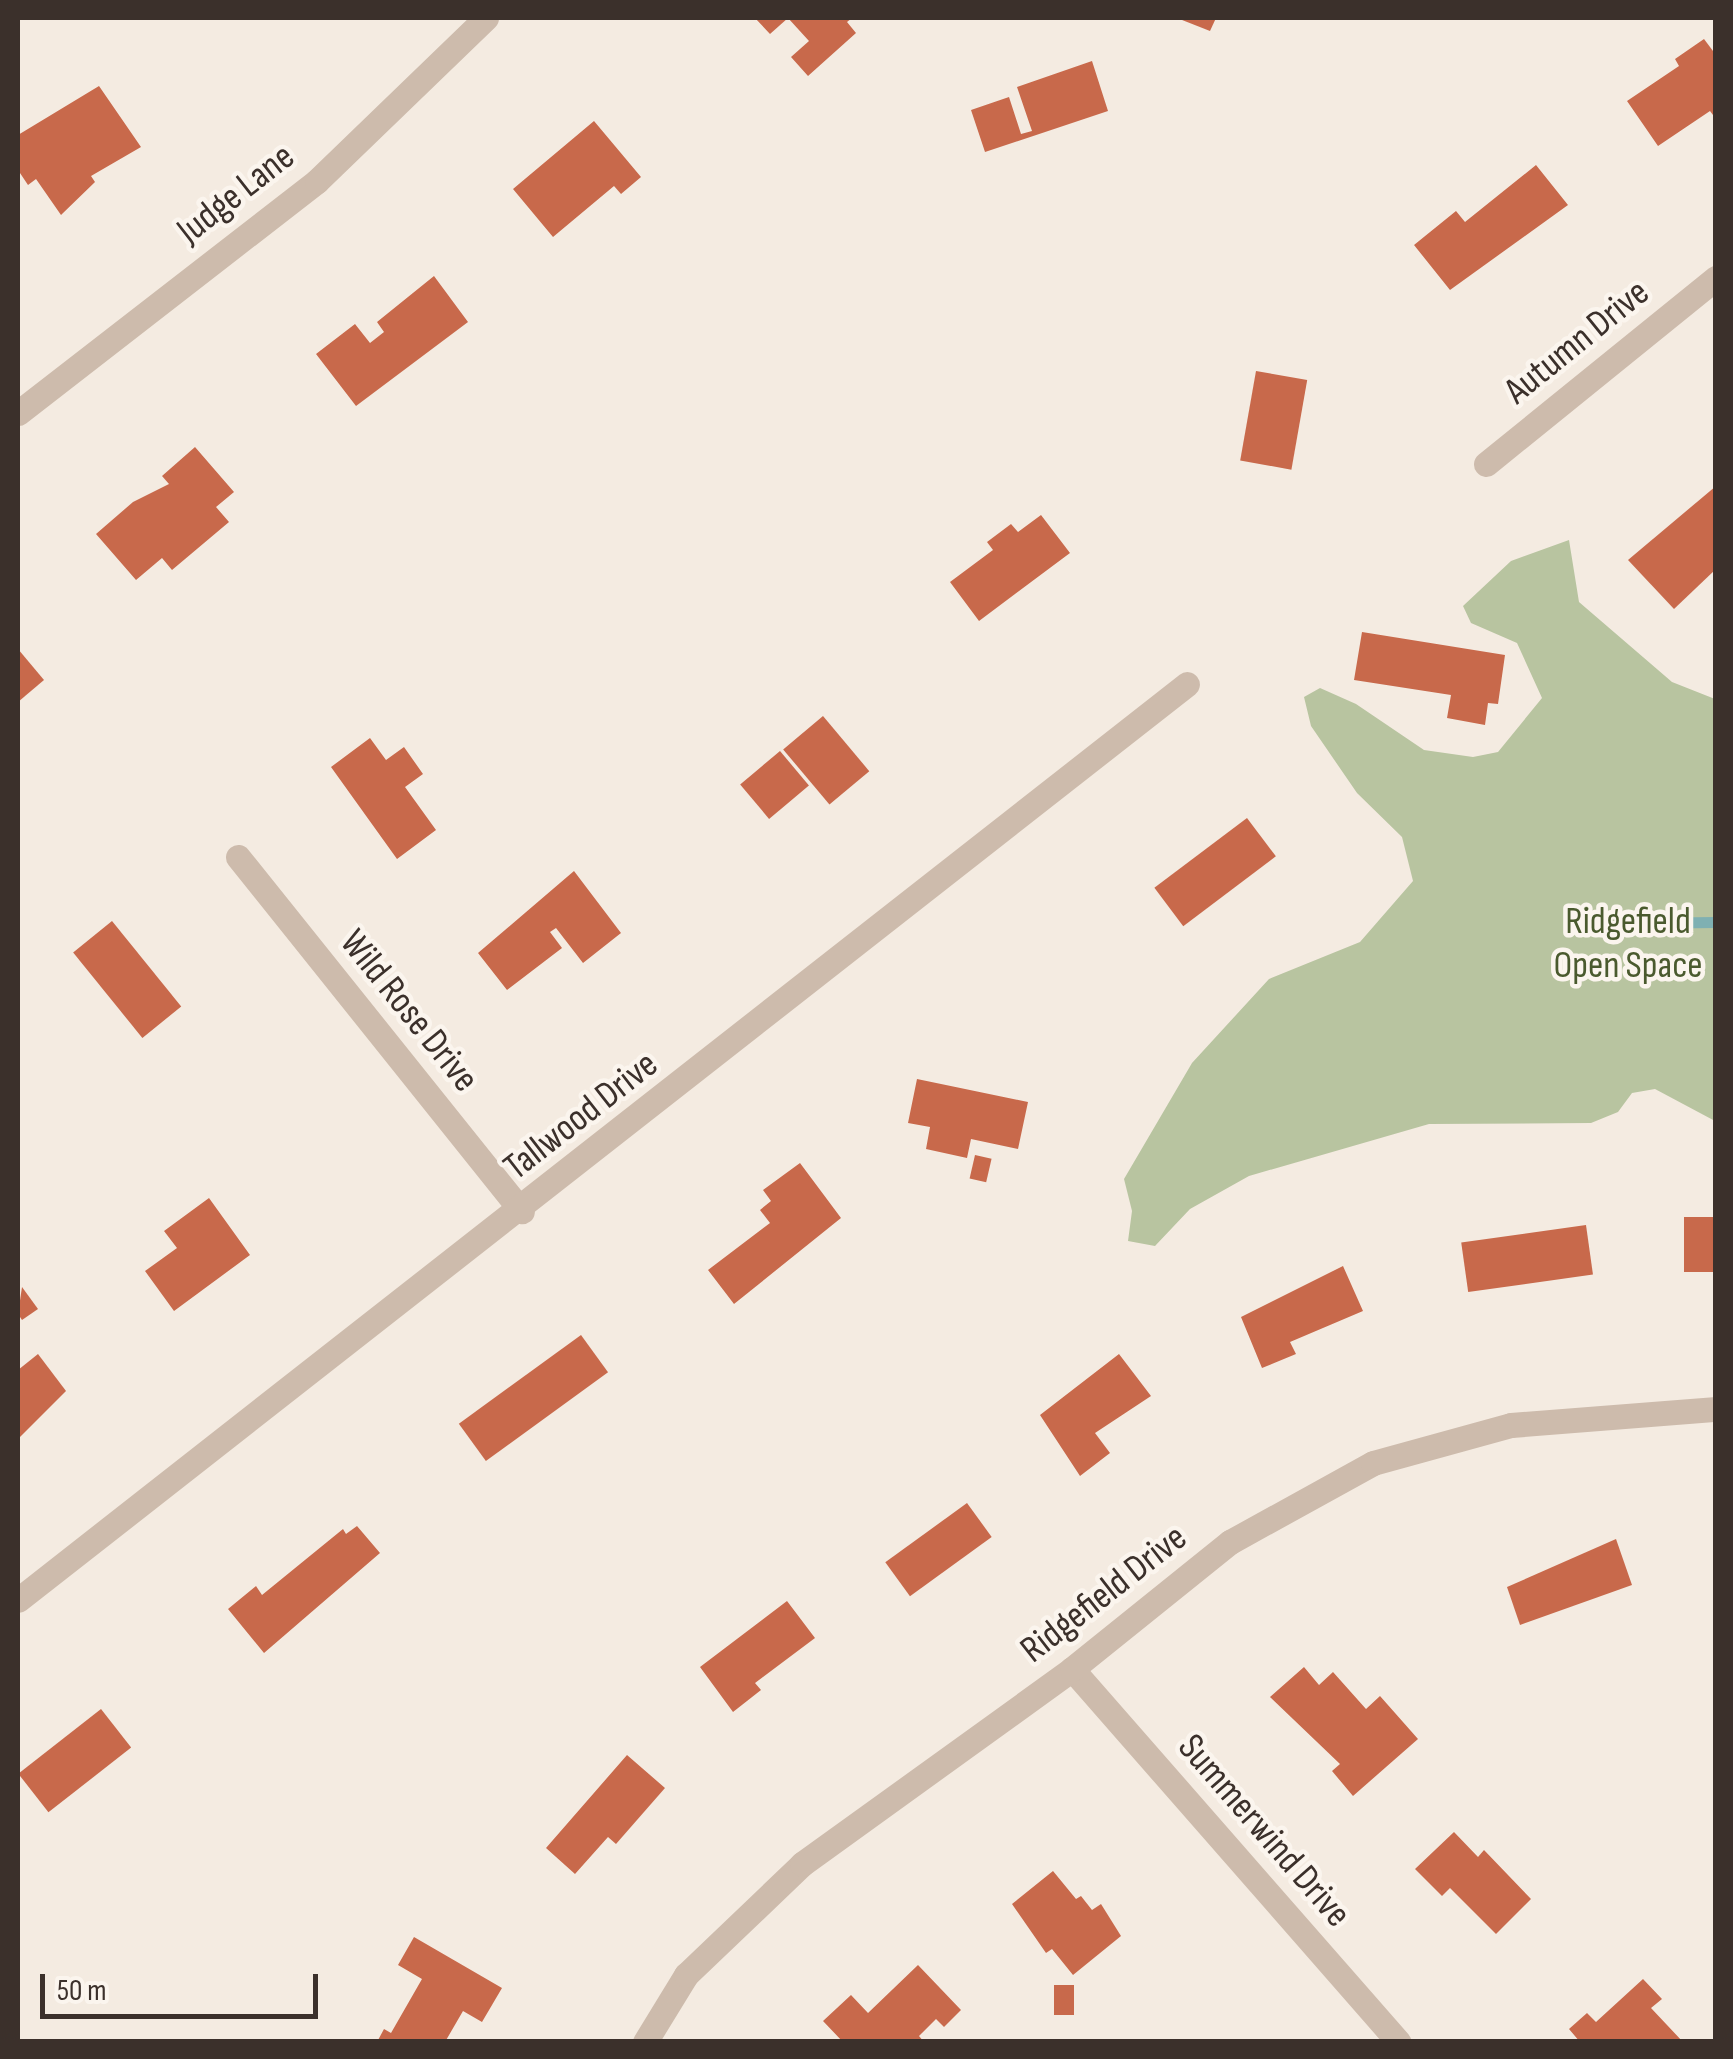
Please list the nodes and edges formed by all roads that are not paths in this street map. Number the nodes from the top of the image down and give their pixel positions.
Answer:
1 (486, 18) edge
2 (1716, 278) edge
3 (18, 413) edge
4 (1486, 464) dead end
5 (1187, 684) dead end
6 (238, 858) dead end
7 (522, 1211) junction
8 (1716, 1409) edge
9 (18, 1600) edge
10 (1072, 1669) junction
11 (645, 2042) edge
12 (1398, 2042) edge

1 - 3 street, Judge Lane
2 - 4 street, Autumn Drive
5 - 7 street, Tallwood Drive
6 - 7 street, Wild Rose Drive
7 - 9 street, Tallwood Drive
8 - 10 street, Ridgefield Drive
10 - 11 street, Ridgefield Drive
10 - 12 street, Summerwind Drive

